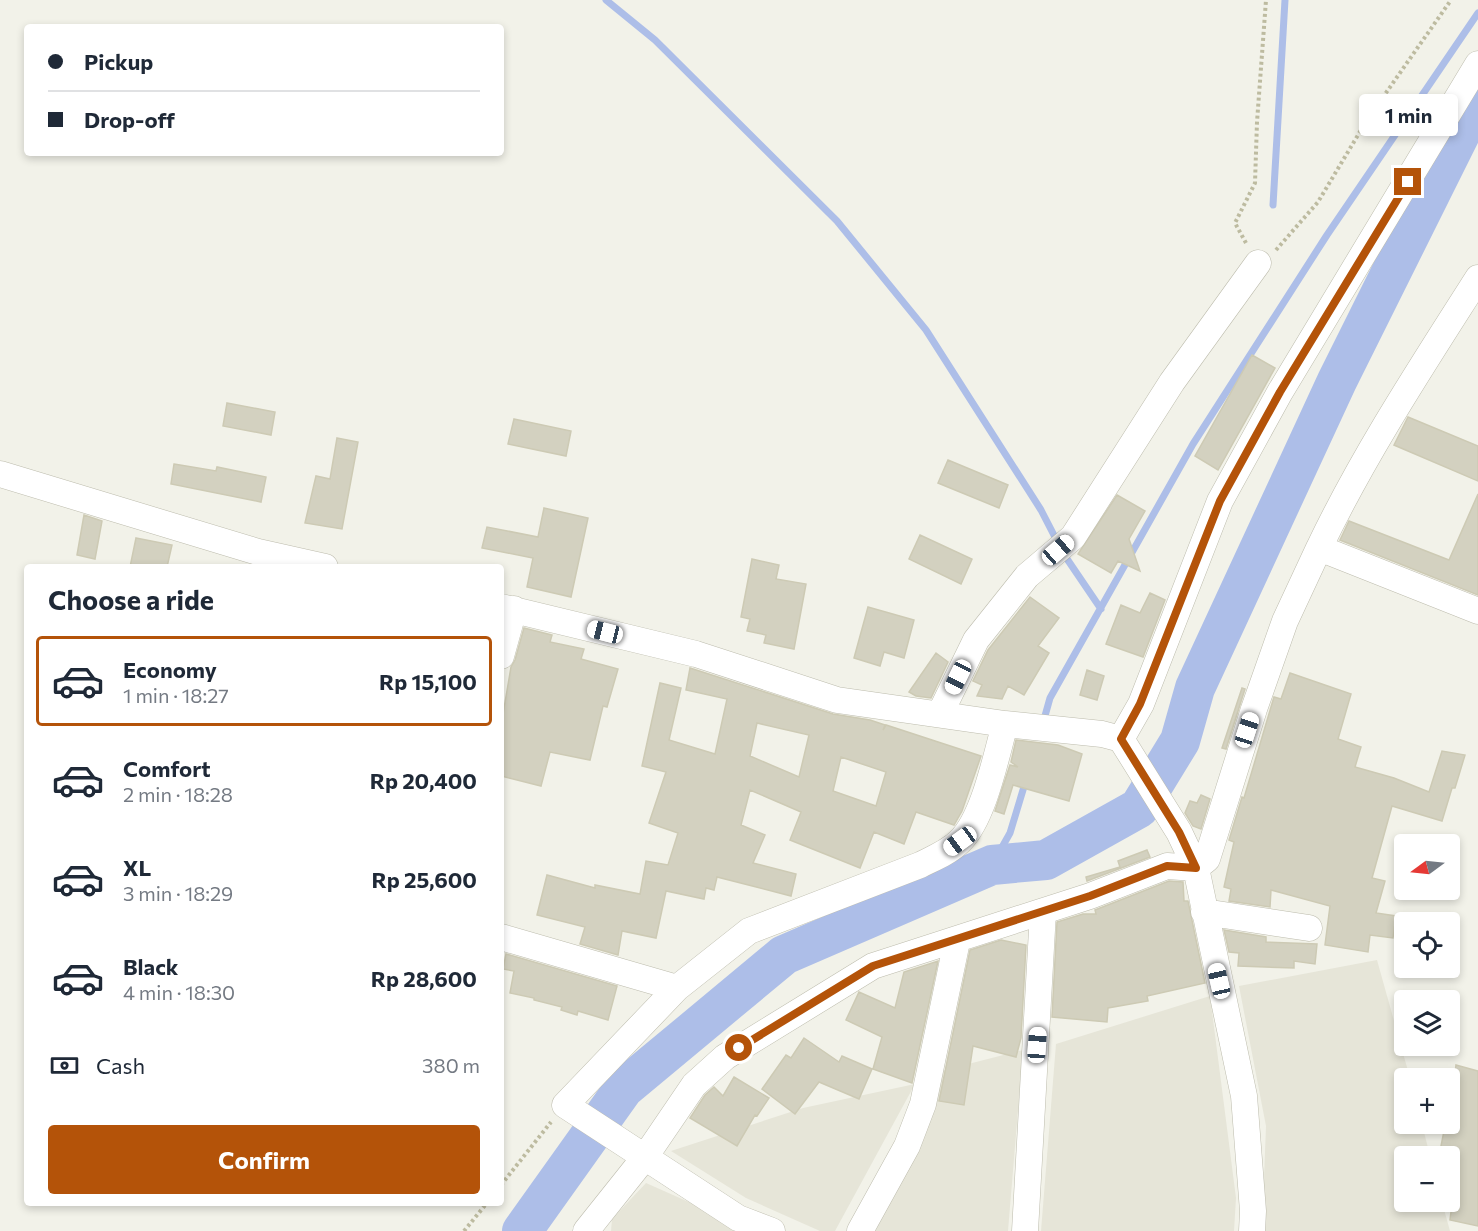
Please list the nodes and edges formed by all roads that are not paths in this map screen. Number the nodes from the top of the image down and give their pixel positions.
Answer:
1 (1478, 64) edge
2 (1258, 263) road end
3 (1478, 278) edge
4 (0, 474) edge
5 (1319, 548) junction
6 (275, 562) edge
7 (295, 564) edge
8 (507, 608) edge
9 (1478, 611) edge
10 (504, 632) edge
11 (940, 714) junction
12 (1015, 724) junction
13 (1118, 743) junction
14 (1196, 868) junction
15 (1043, 912) junction
16 (1204, 912) junction
17 (1309, 928) dead end
18 (504, 938) edge
19 (957, 941) junction
20 (677, 988) junction
21 (640, 1154) junction
22 (586, 1231) edge
23 (772, 1231) edge
24 (860, 1231) edge
25 (1025, 1231) edge
26 (1252, 1231) edge

1 - 13 street
2 - 11 street
3 - 5 street
4 - 6 street
5 - 9 street
5 - 14 street
6 - 7 street
8 - 10 street
8 - 11 street
11 - 12 street
12 - 13 street
12 - 20 street
13 - 14 street
14 - 15 street
14 - 16 street
15 - 19 street
15 - 25 street
16 - 17 street
16 - 26 street
18 - 20 street
19 - 21 street
19 - 24 street
20 - 21 street
21 - 22 street
21 - 23 street

